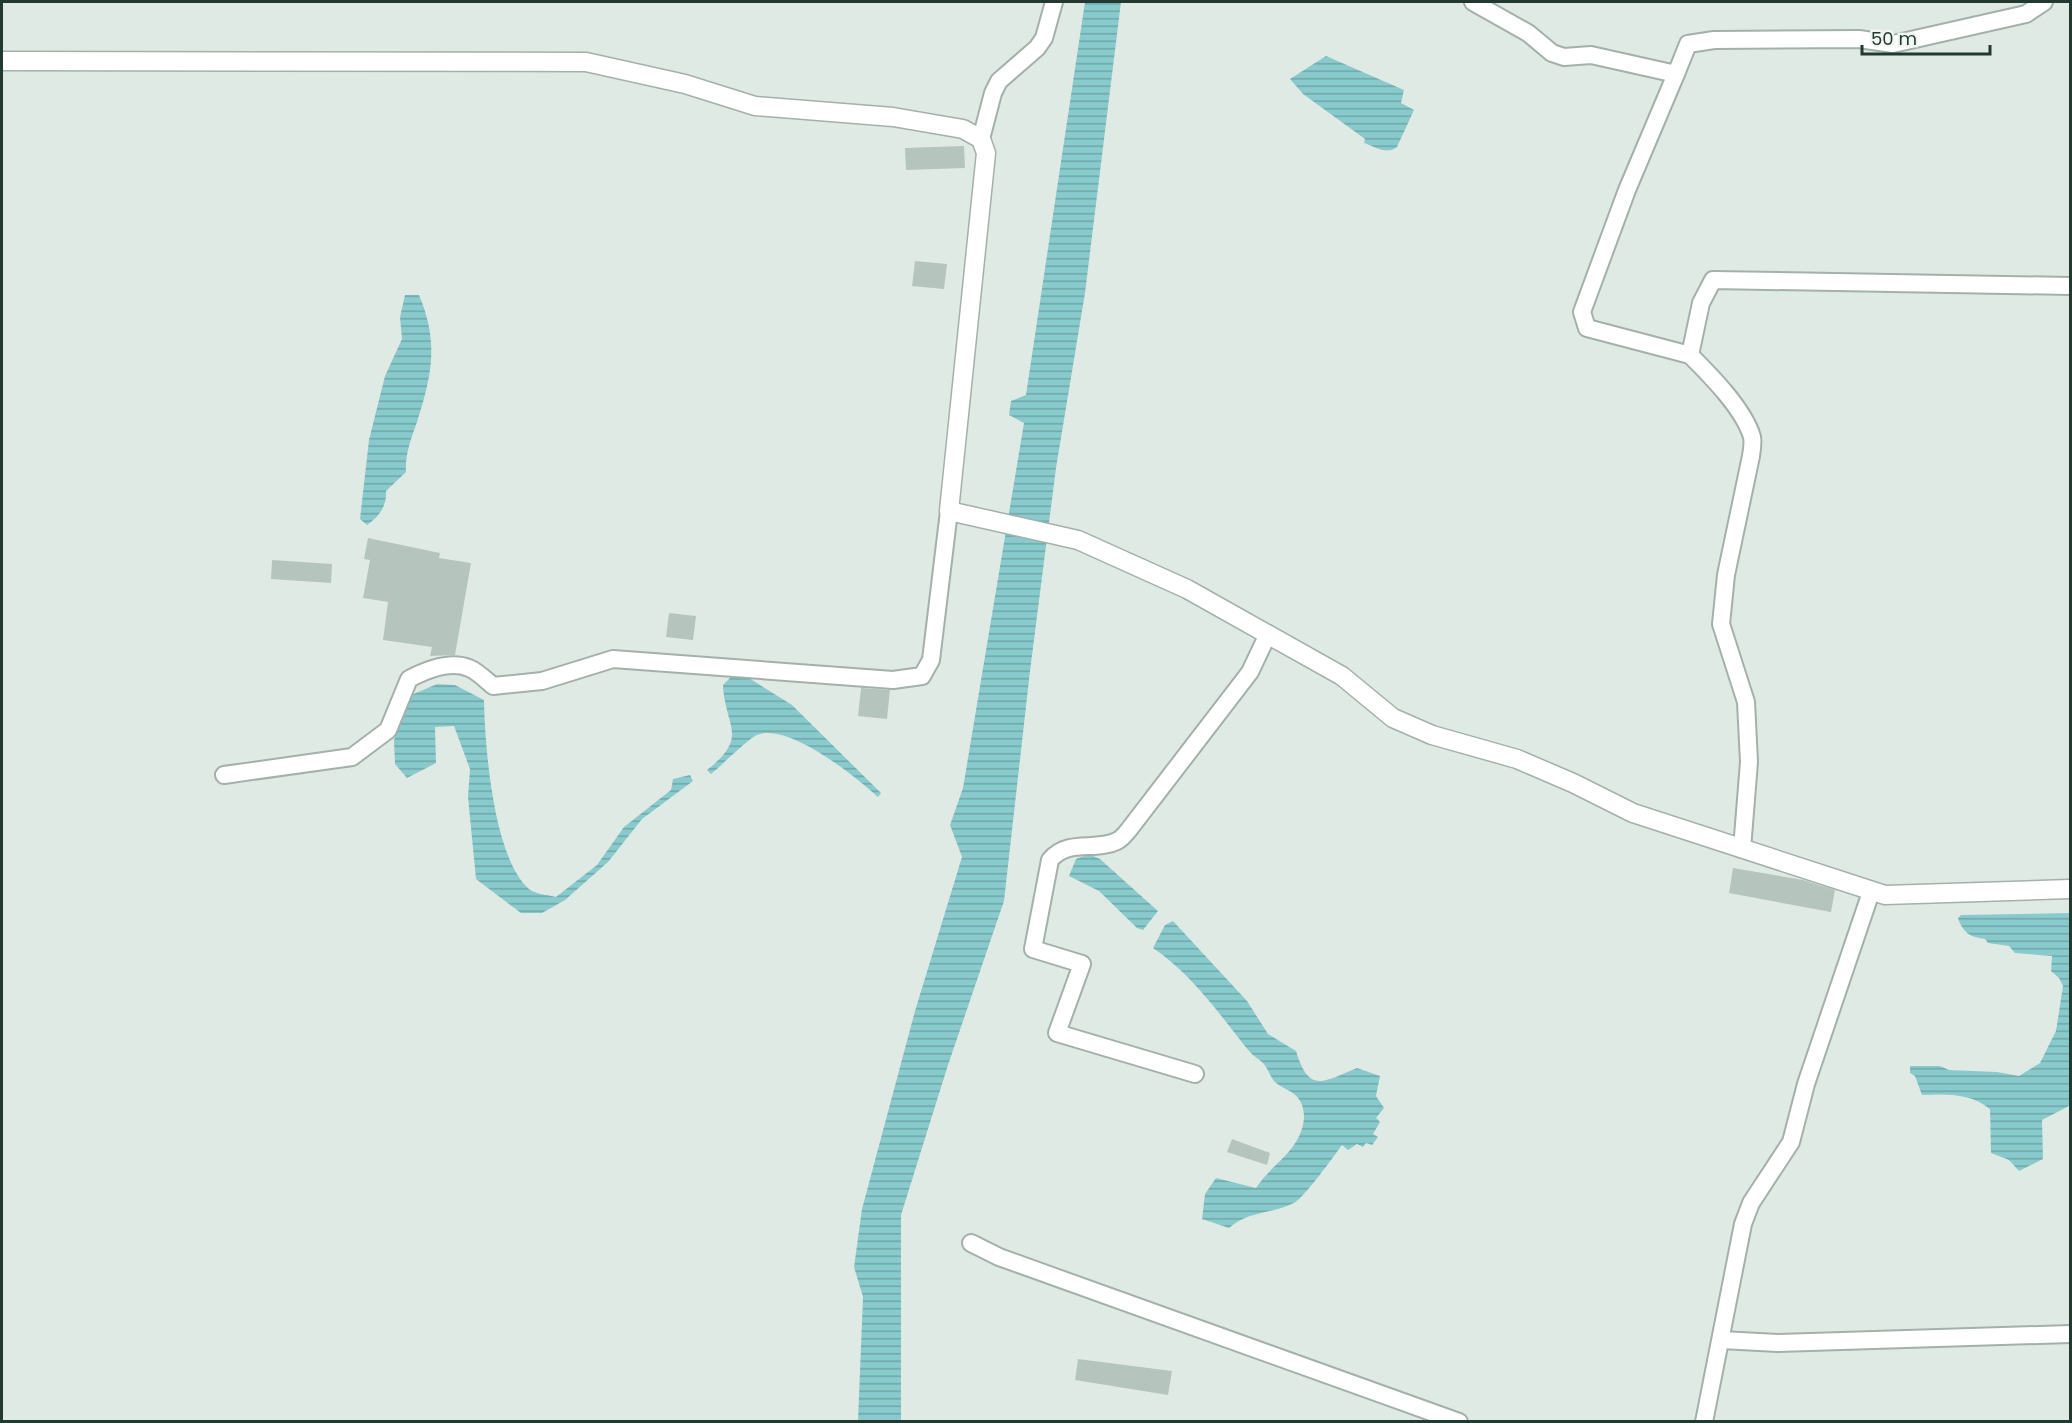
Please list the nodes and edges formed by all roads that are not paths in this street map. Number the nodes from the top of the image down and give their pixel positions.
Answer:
1 (1054, 2) edge
2 (1473, 2) edge
3 (2044, 2) edge
4 (2, 61) edge
5 (1677, 74) junction
6 (981, 140) junction
7 (2070, 286) edge
8 (1690, 355) junction
9 (949, 511) junction
10 (1268, 634) junction
11 (224, 774) dead end
12 (1742, 849) junction
13 (2070, 889) edge
14 (1871, 892) junction
15 (1195, 1074) dead end
16 (971, 1243) dead end
17 (2070, 1334) edge
18 (1721, 1340) junction
19 (1459, 1422) edge
20 (1704, 1422) edge

1 - 6 street
2 - 5 street
3 - 5 street
4 - 6 street
5 - 8 street
6 - 9 street
7 - 8 street
8 - 12 street
9 - 10 street
9 - 11 street
10 - 12 street
10 - 15 street
12 - 14 street
13 - 14 street
14 - 18 street
16 - 19 street
17 - 18 street
18 - 20 street

